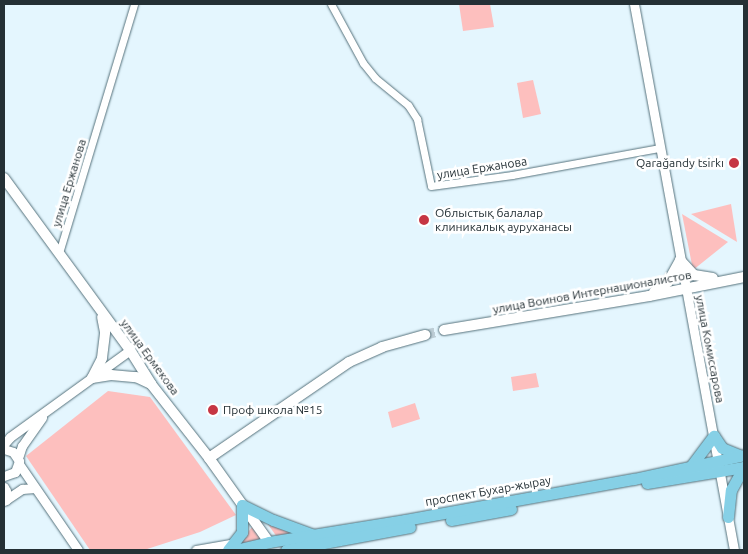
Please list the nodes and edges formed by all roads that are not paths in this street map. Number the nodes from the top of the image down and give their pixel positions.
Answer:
1 (134, 4) edge
2 (331, 4) edge
3 (634, 4) edge
4 (659, 148) junction
5 (4, 178) edge
6 (59, 254) junction
7 (680, 260) junction
8 (744, 277) edge
9 (722, 281) junction
10 (686, 288) junction
11 (649, 296) junction
12 (101, 314) junction
13 (444, 330) tunnel mouth
14 (425, 335) tunnel mouth
15 (130, 350) junction
16 (92, 378) junction
17 (151, 384) junction
18 (47, 411) junction
19 (714, 436) junction
20 (4, 444) edge
21 (4, 449) edge
22 (209, 458) junction
23 (719, 460) junction
24 (18, 461) junction
25 (743, 461) edge
26 (691, 466) junction
27 (720, 472) junction
28 (4, 476) edge
29 (4, 487) edge
30 (35, 488) junction
31 (5, 501) edge
32 (242, 505) junction
33 (487, 510) junction
34 (728, 517) junction
35 (315, 543) edge
36 (272, 546) edge
37 (232, 548) edge
38 (78, 550) edge
39 (196, 550) edge
40 (286, 550) edge
41 (734, 550) edge

1 - 6 street, улица Ержанова
2 - 4 street, улица Ержанова
3 - 4 street, улица Комиссарова
4 - 7 street, улица Комиссарова
5 - 6 main road, улица Ермекова
6 - 12 main road, улица Ермекова
7 - 9 main road
7 - 10 street, улица Комиссарова
7 - 11 main road
8 - 9 main road, улица Воинов Интернационалистов
9 - 10 main road, улица Воинов Интернационалистов
10 - 11 main road, улица Воинов Интернационалистов
10 - 19 street, улица Комиссарова
11 - 13 main road, улица Воинов Интернационалистов
12 - 15 main road, улица Ермекова
12 - 16 main road
14 - 22 main road
15 - 16 street
15 - 17 main road, улица Ермекова
16 - 17 main road
16 - 18 street
17 - 22 main road, улица Ермекова
18 - 20 street
18 - 24 street
19 - 23 street, улица Комиссарова
19 - 25 main road
19 - 26 main road
21 - 24 street
22 - 32 main road, улица Ермекова
23 - 25 main road, проспект Бухар-жырау
23 - 26 main road, проспект Бухар-жырау
23 - 27 street, улица Комиссарова
24 - 28 street
24 - 30 street
25 - 27 main road, проспект Бухар-жырау
25 - 34 main road
26 - 33 main road, проспект Бухар-жырау
27 - 33 main road, проспект Бухар-жырау
27 - 34 street, улица Комиссарова
29 - 31 street
30 - 31 street
30 - 38 street
32 - 35 main road
32 - 36 main road, улица Ермекова
32 - 37 main road
33 - 35 main road, проспект Бухар-жырау
34 - 41 street, улица Комиссарова
35 - 36 main road, проспект Бухар-жырау
35 - 40 main road, проспект Бухар-жырау
36 - 37 main road, проспект Бухар-жырау
37 - 39 street

